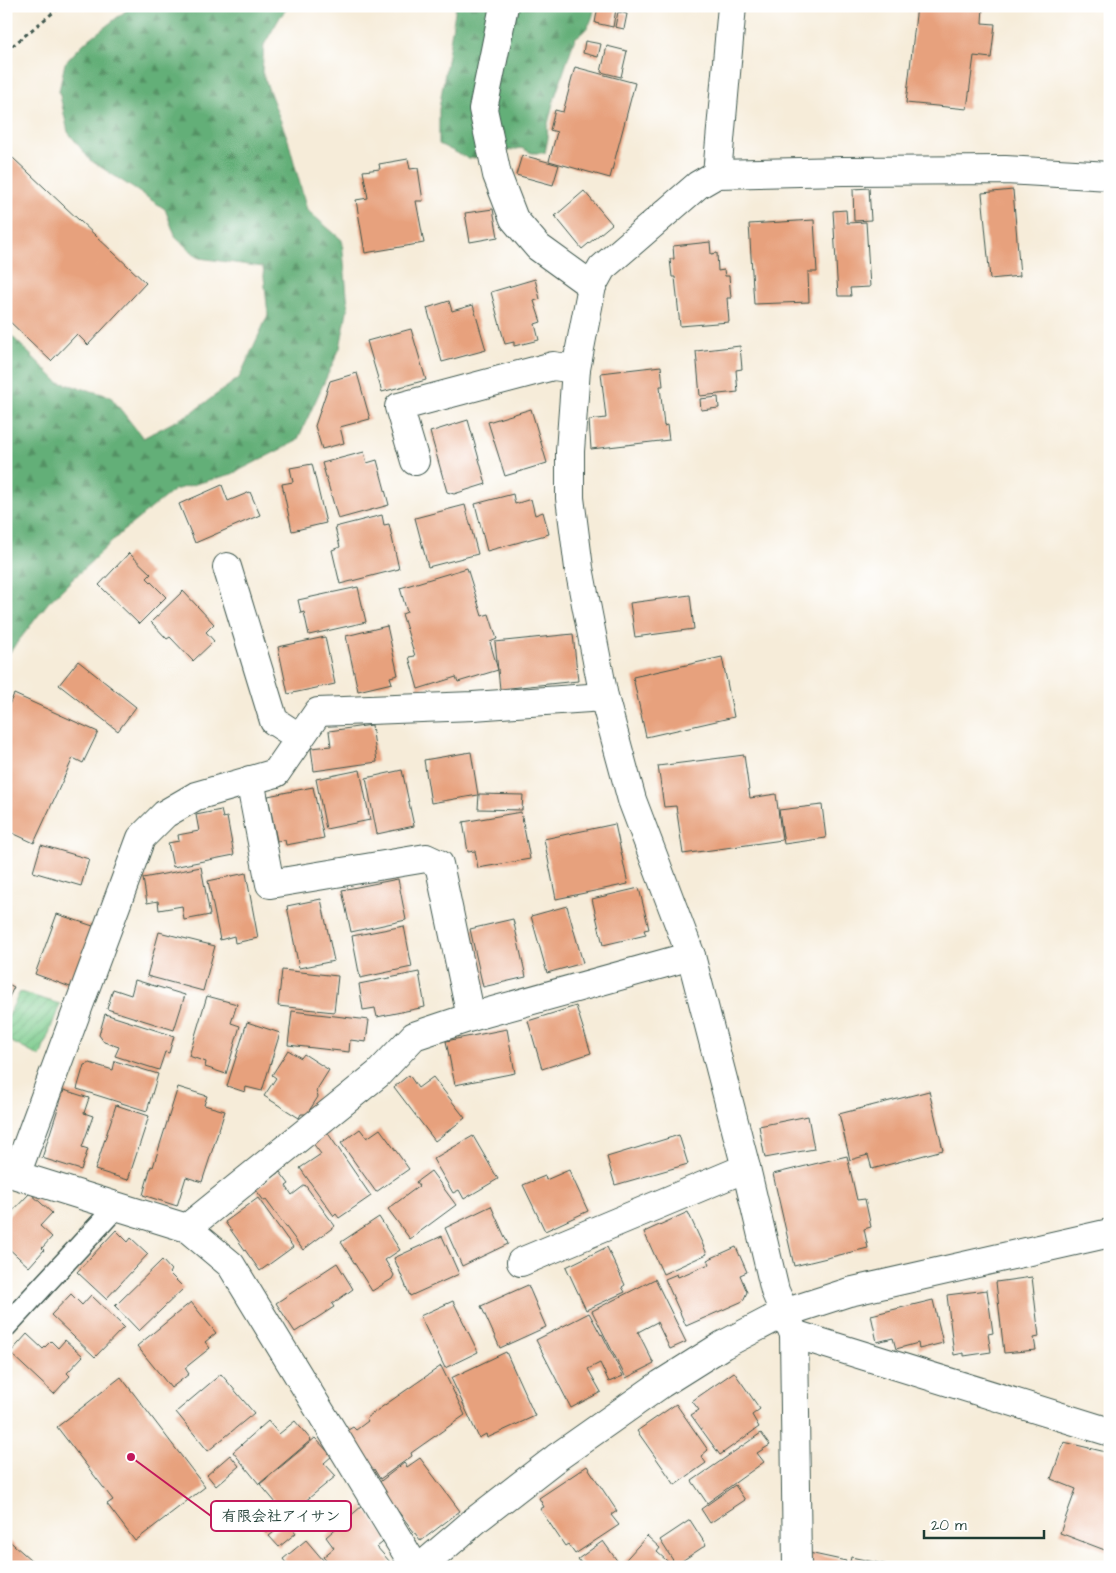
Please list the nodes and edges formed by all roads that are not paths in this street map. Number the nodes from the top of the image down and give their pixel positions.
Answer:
1 (504, 6) edge
2 (732, 6) edge
3 (717, 174) junction
4 (1110, 176) edge
5 (592, 286) junction
6 (576, 369) junction
7 (415, 461) dead end
8 (227, 567) dead end
9 (604, 697) junction
10 (300, 738) junction
11 (250, 780) junction
12 (691, 956) junction
13 (471, 1017) junction
14 (746, 1168) junction
15 (117, 1206) junction
16 (187, 1228) junction
17 (1110, 1233) edge
18 (521, 1262) dead end
19 (789, 1324) junction
20 (6, 1326) edge
21 (1110, 1432) edge
22 (415, 1567) edge
23 (421, 1567) edge
24 (797, 1567) edge

1 - 5 street
2 - 3 street
3 - 4 street
3 - 5 street
5 - 6 street
6 - 7 street
6 - 9 street
8 - 10 street
9 - 10 street
9 - 12 street
10 - 11 street
11 - 13 street
11 - 15 street
12 - 13 street
12 - 14 street
13 - 16 street
14 - 18 street
14 - 19 street
15 - 16 street
15 - 20 lane
16 - 22 street
17 - 19 street
19 - 21 street
19 - 23 street
19 - 24 street

